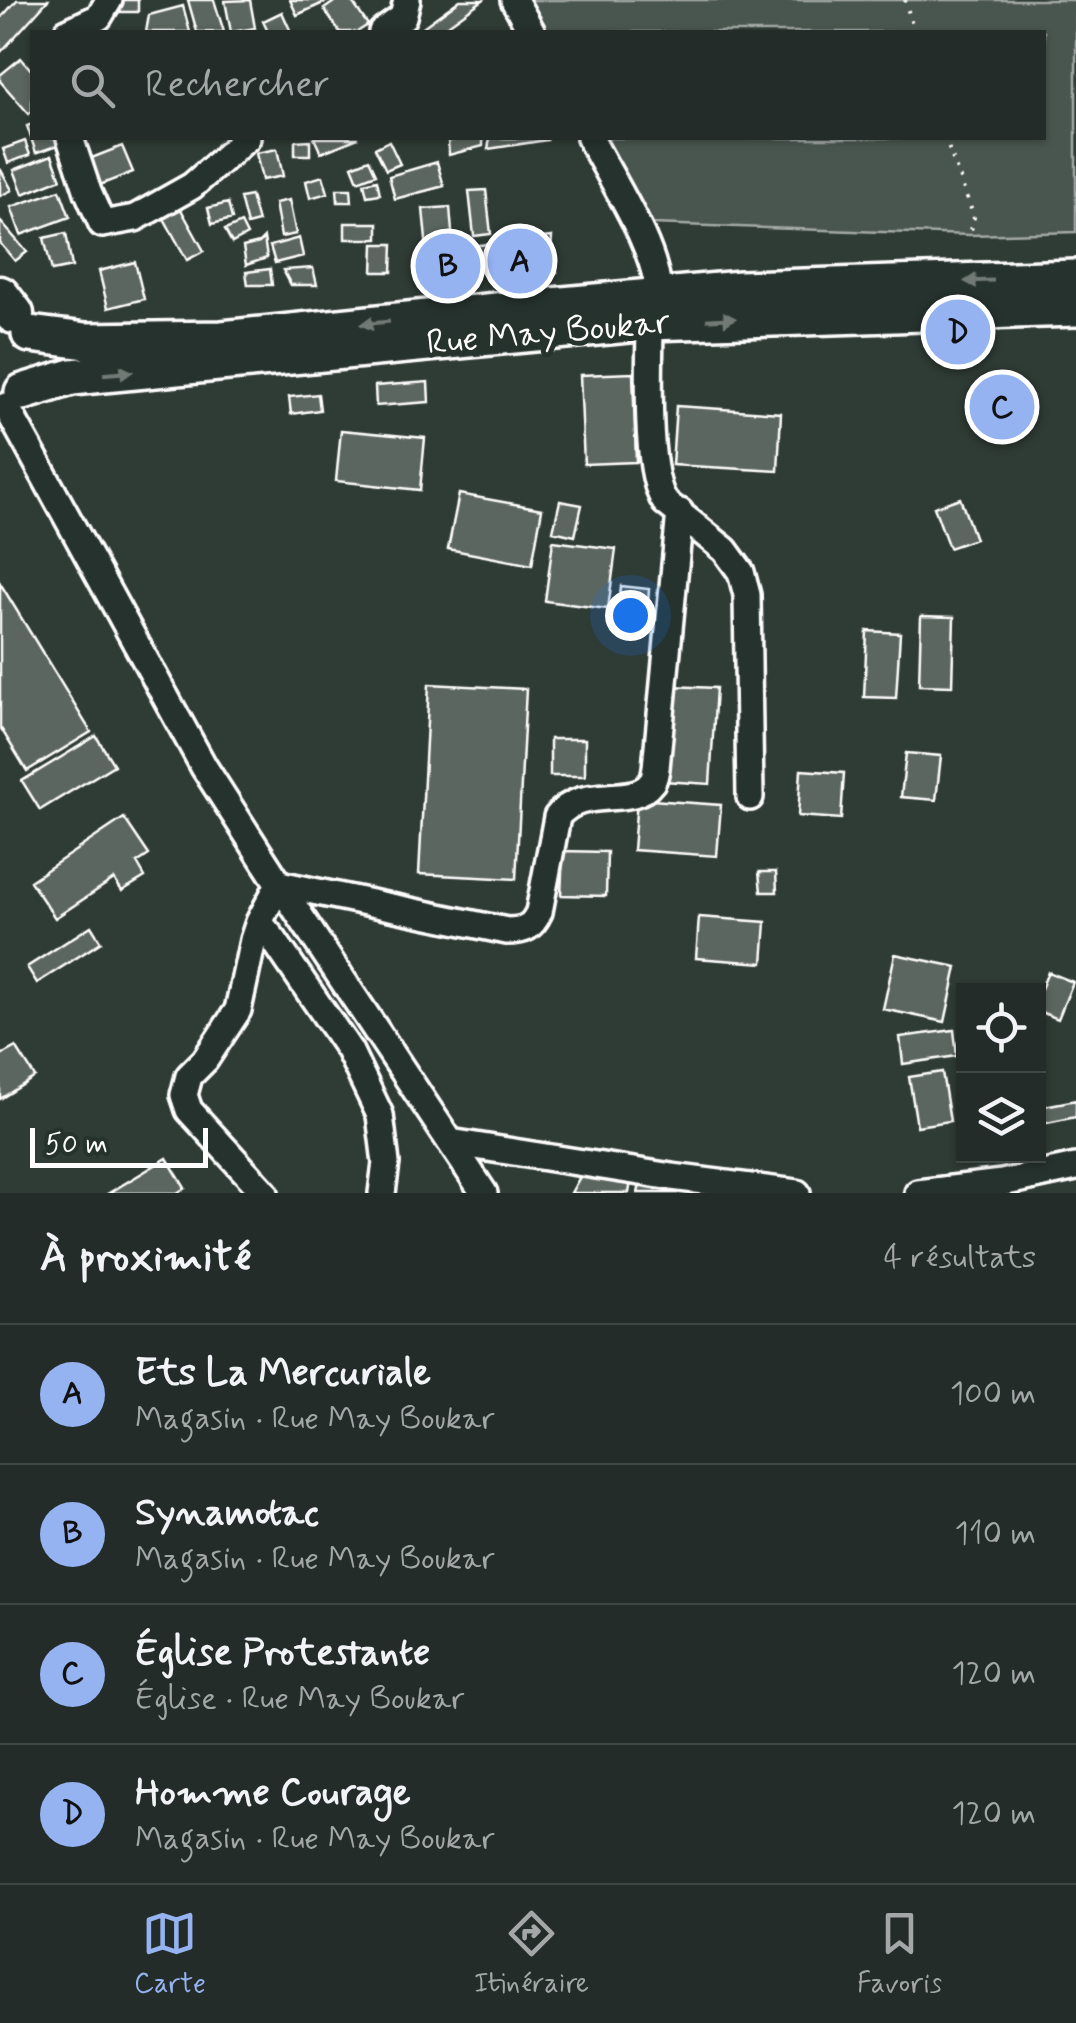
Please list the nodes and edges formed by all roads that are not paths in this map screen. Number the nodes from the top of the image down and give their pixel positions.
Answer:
1 (108, 0) edge
2 (407, 0) edge
3 (514, 0) edge
4 (71, 30) edge
5 (385, 30) edge
6 (531, 30) edge
7 (71, 140) edge
8 (245, 140) edge
9 (591, 140) edge
10 (1076, 278) edge
11 (1076, 308) edge
12 (654, 309) junction
13 (11, 313) edge
14 (10, 402) edge
15 (680, 512) junction
16 (750, 798) dead end
17 (279, 884) junction
18 (259, 922) junction
19 (450, 1142) junction
20 (1076, 1167) edge
21 (265, 1193) edge
22 (382, 1193) edge
23 (484, 1193) edge
24 (797, 1193) edge
25 (918, 1193) edge

1 - 4 street
2 - 5 street
3 - 6 street
7 - 8 street
9 - 12 street
10 -> 12 main road, Rue May Boukar
12 -> 11 main road, Rue May Boukar
12 -> 13 main road, Rue May Boukar
14 -> 12 main road, Rue May Boukar
12 - 15 street
13 - 14 main road
14 - 17 street
15 - 16 street
15 - 17 street
17 - 18 street
17 - 19 street
18 - 21 street
18 - 22 street
19 - 23 street
19 - 24 street
20 - 25 street

